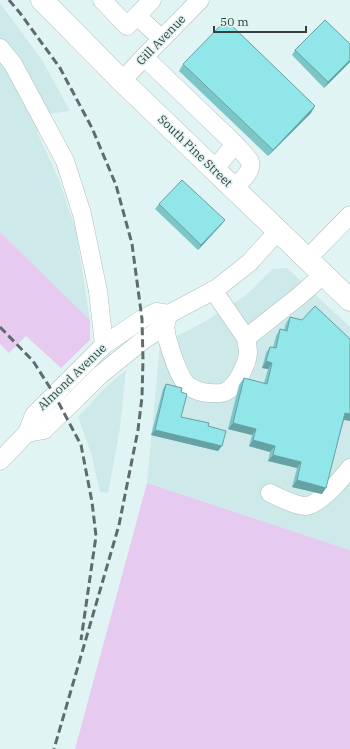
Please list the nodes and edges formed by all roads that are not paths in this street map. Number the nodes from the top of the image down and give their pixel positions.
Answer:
1 (42, 0) edge
2 (102, 0) edge
3 (152, 0) edge
4 (200, 0) edge
5 (137, 16) junction
6 (162, 39) junction
7 (0, 48) edge
8 (144, 57) junction
9 (122, 81) junction
10 (235, 144) junction
11 (214, 170) junction
12 (234, 189) junction
13 (350, 215) edge
14 (278, 231) junction
15 (307, 259) junction
16 (323, 275) junction
17 (213, 290) junction
18 (350, 300) edge
19 (167, 320) junction
20 (246, 338) junction
21 (104, 345) junction
22 (27, 432) junction
23 (0, 461) edge
24 (350, 468) edge
25 (270, 493) dead end

1 - 9 main road, South Pine Street
2 - 5 street
3 - 5 street
4 - 6 street, Gill Avenue
5 - 6 street
6 - 8 street, Gill Avenue
7 - 21 street
8 - 9 street, Gill Avenue
8 - 10 street
9 - 11 main road, South Pine Street
10 - 11 street
10 - 12 street
11 - 12 main road, South Pine Street
12 - 14 main road, South Pine Street
13 - 15 street
14 - 15 main road, South Pine Street
14 - 17 street, Almond Avenue
15 - 16 main road, South Pine Street
16 - 18 main road, South Pine Street
16 - 20 street
17 - 19 street, Almond Avenue
17 - 20 street
19 - 20 street
19 - 21 street, Almond Avenue
19 - 22 street, Almond Avenue
21 - 22 street, Almond Avenue
22 - 23 street, Almond Avenue
24 - 25 street

